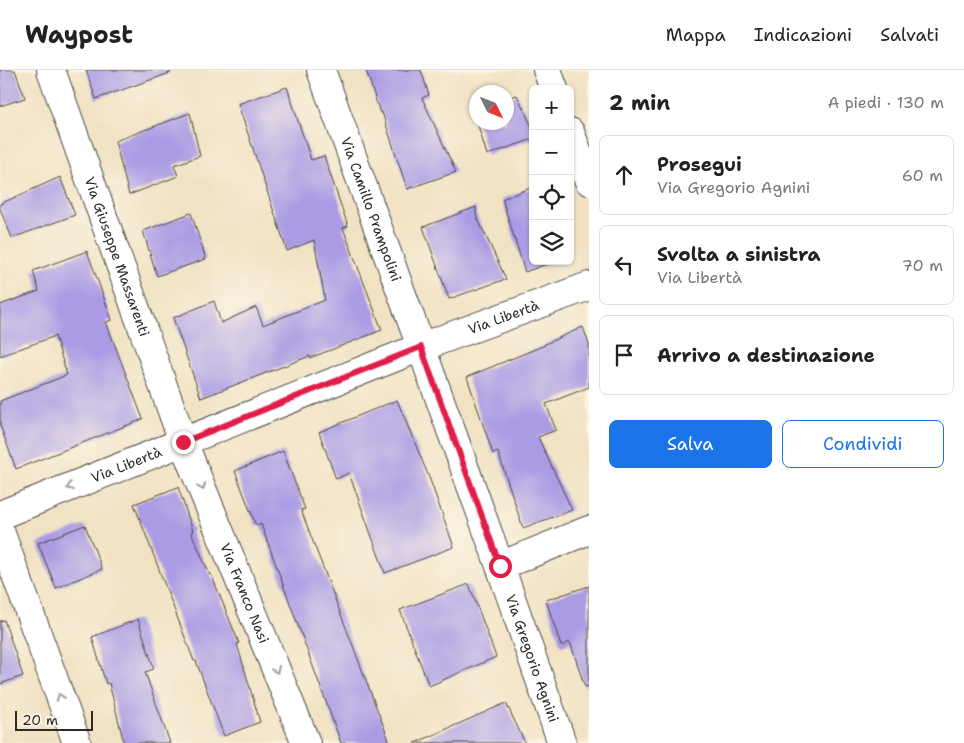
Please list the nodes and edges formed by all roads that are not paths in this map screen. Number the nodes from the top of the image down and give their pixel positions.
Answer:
1 (51, 70) edge
2 (321, 70) edge
3 (547, 70) edge
4 (553, 85) edge
5 (574, 142) edge
6 (589, 181) edge
7 (589, 286) edge
8 (421, 347) junction
9 (183, 442) junction
10 (0, 515) edge
11 (589, 530) edge
12 (0, 531) edge
13 (500, 566) junction
14 (77, 743) edge
15 (306, 743) edge
16 (562, 743) edge

1 - 9 street, Via Giuseppe Massarenti
2 - 8 street, Via Camillo Prampolini
3 - 4 street
5 - 6 street
7 - 8 street, Via Libertà
8 - 9 street, Via Libertà
8 - 13 street, Via Gregorio Agnini
9 -> 10 street, Via Libertà
9 -> 15 street, Via Franco Nasi
11 - 13 street
14 -> 12 street
13 - 16 street, Via Gregorio Agnini

